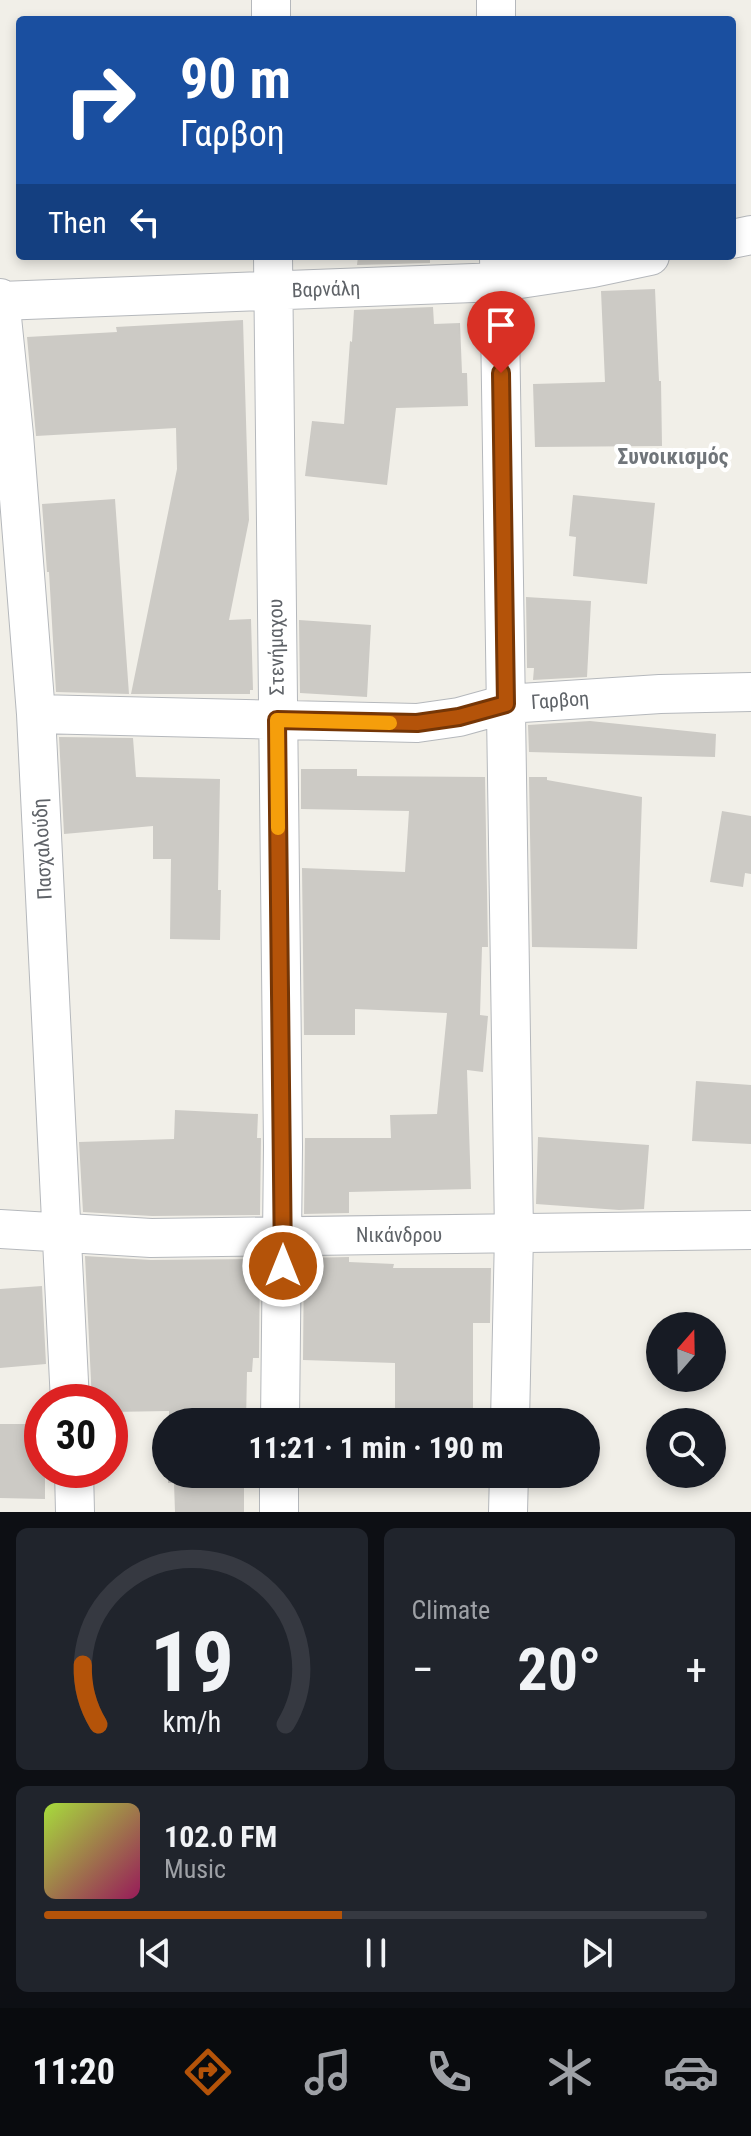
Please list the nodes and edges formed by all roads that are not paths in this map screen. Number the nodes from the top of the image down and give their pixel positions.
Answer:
1 (631, 260) edge
2 (499, 269) edge
3 (273, 274) edge
4 (0, 300) edge
5 (751, 692) edge
6 (506, 704) junction
7 (36, 714) junction
8 (277, 720) junction
9 (0, 1229) edge
10 (751, 1230) edge
11 (63, 1232) junction
12 (514, 1234) junction
13 (283, 1235) junction
14 (69, 1384) edge
15 (280, 1408) edge
16 (510, 1408) edge
17 (74, 1488) edge
18 (279, 1488) edge
19 (509, 1488) edge
20 (75, 1512) edge
21 (279, 1512) edge
22 (508, 1512) edge

1 - 2 street, Βαρνάλη
2 - 3 street, Βαρνάλη
2 - 6 street
3 - 4 street, Βαρνάλη
3 - 8 street, Στενήμαχου
4 - 7 street, Πασχαλούδη
5 - 6 street, Γαρβοη
6 - 8 street, Γαρβοη
6 - 12 street
7 - 8 street, Γαρβοη
7 - 11 street, Πασχαλούδη
8 - 13 street, Στενήμαχου
9 - 11 street, Νικάνδρου
10 - 12 street, Νικάνδρου
11 - 13 street, Νικάνδρου
11 - 14 street, Πασχαλούδη
12 - 13 street, Νικάνδρου
12 - 16 street
13 - 15 street, Στενήμαχου
17 - 20 street
18 - 21 street
19 - 22 street

